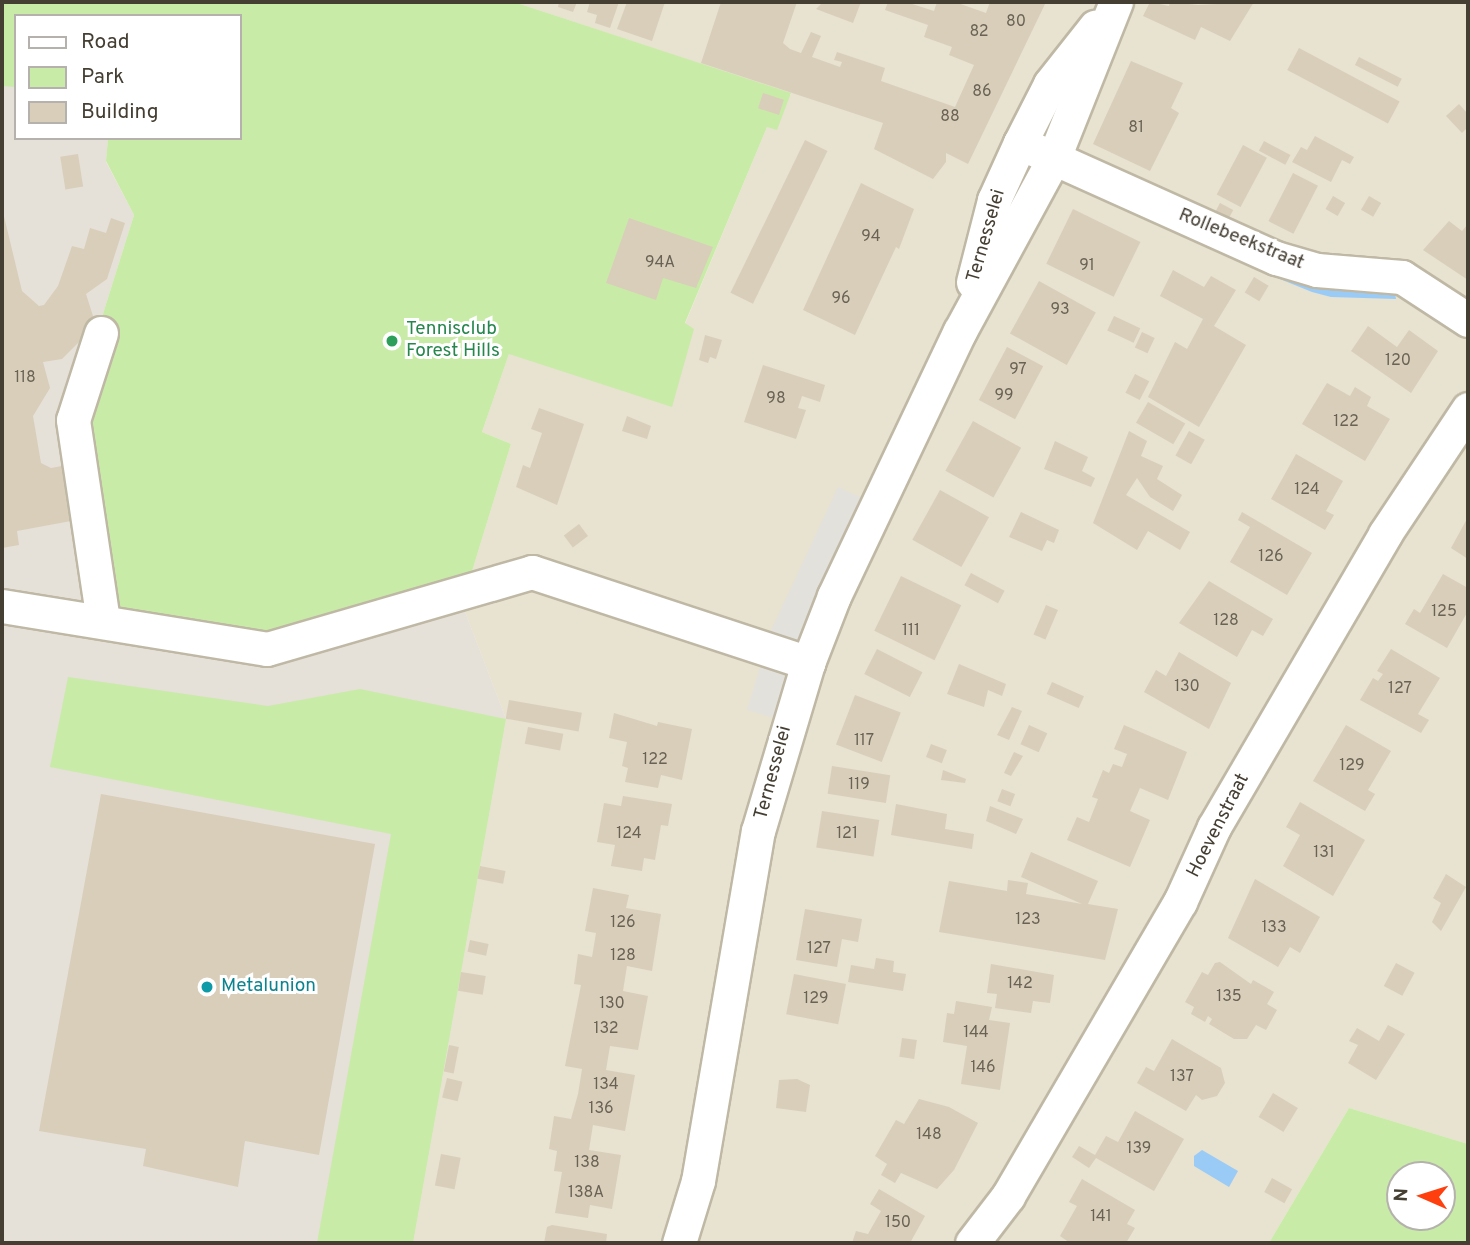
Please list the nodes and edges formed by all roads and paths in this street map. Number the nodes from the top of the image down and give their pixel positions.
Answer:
1 (1115, 2) edge
2 (1020, 143) junction
3 (1053, 160) junction
4 (1468, 320) edge
5 (960, 331) junction
6 (102, 333) dead end
7 (1464, 426) edge
8 (2, 606) edge
9 (103, 621) junction
10 (808, 663) junction
11 (679, 1243) edge
12 (972, 1243) edge

1 - 2 street, Ternesselei
1 - 3 street, Ternesselei
2 - 3 street
2 - 5 street, Ternesselei
3 - 4 street, Rollebeekstraat
3 - 5 street, Ternesselei
5 - 10 street, Ternesselei
6 - 9 street
7 - 12 street, Hoevenstraat
8 - 9 street
9 - 10 street
10 - 11 street, Ternesselei

